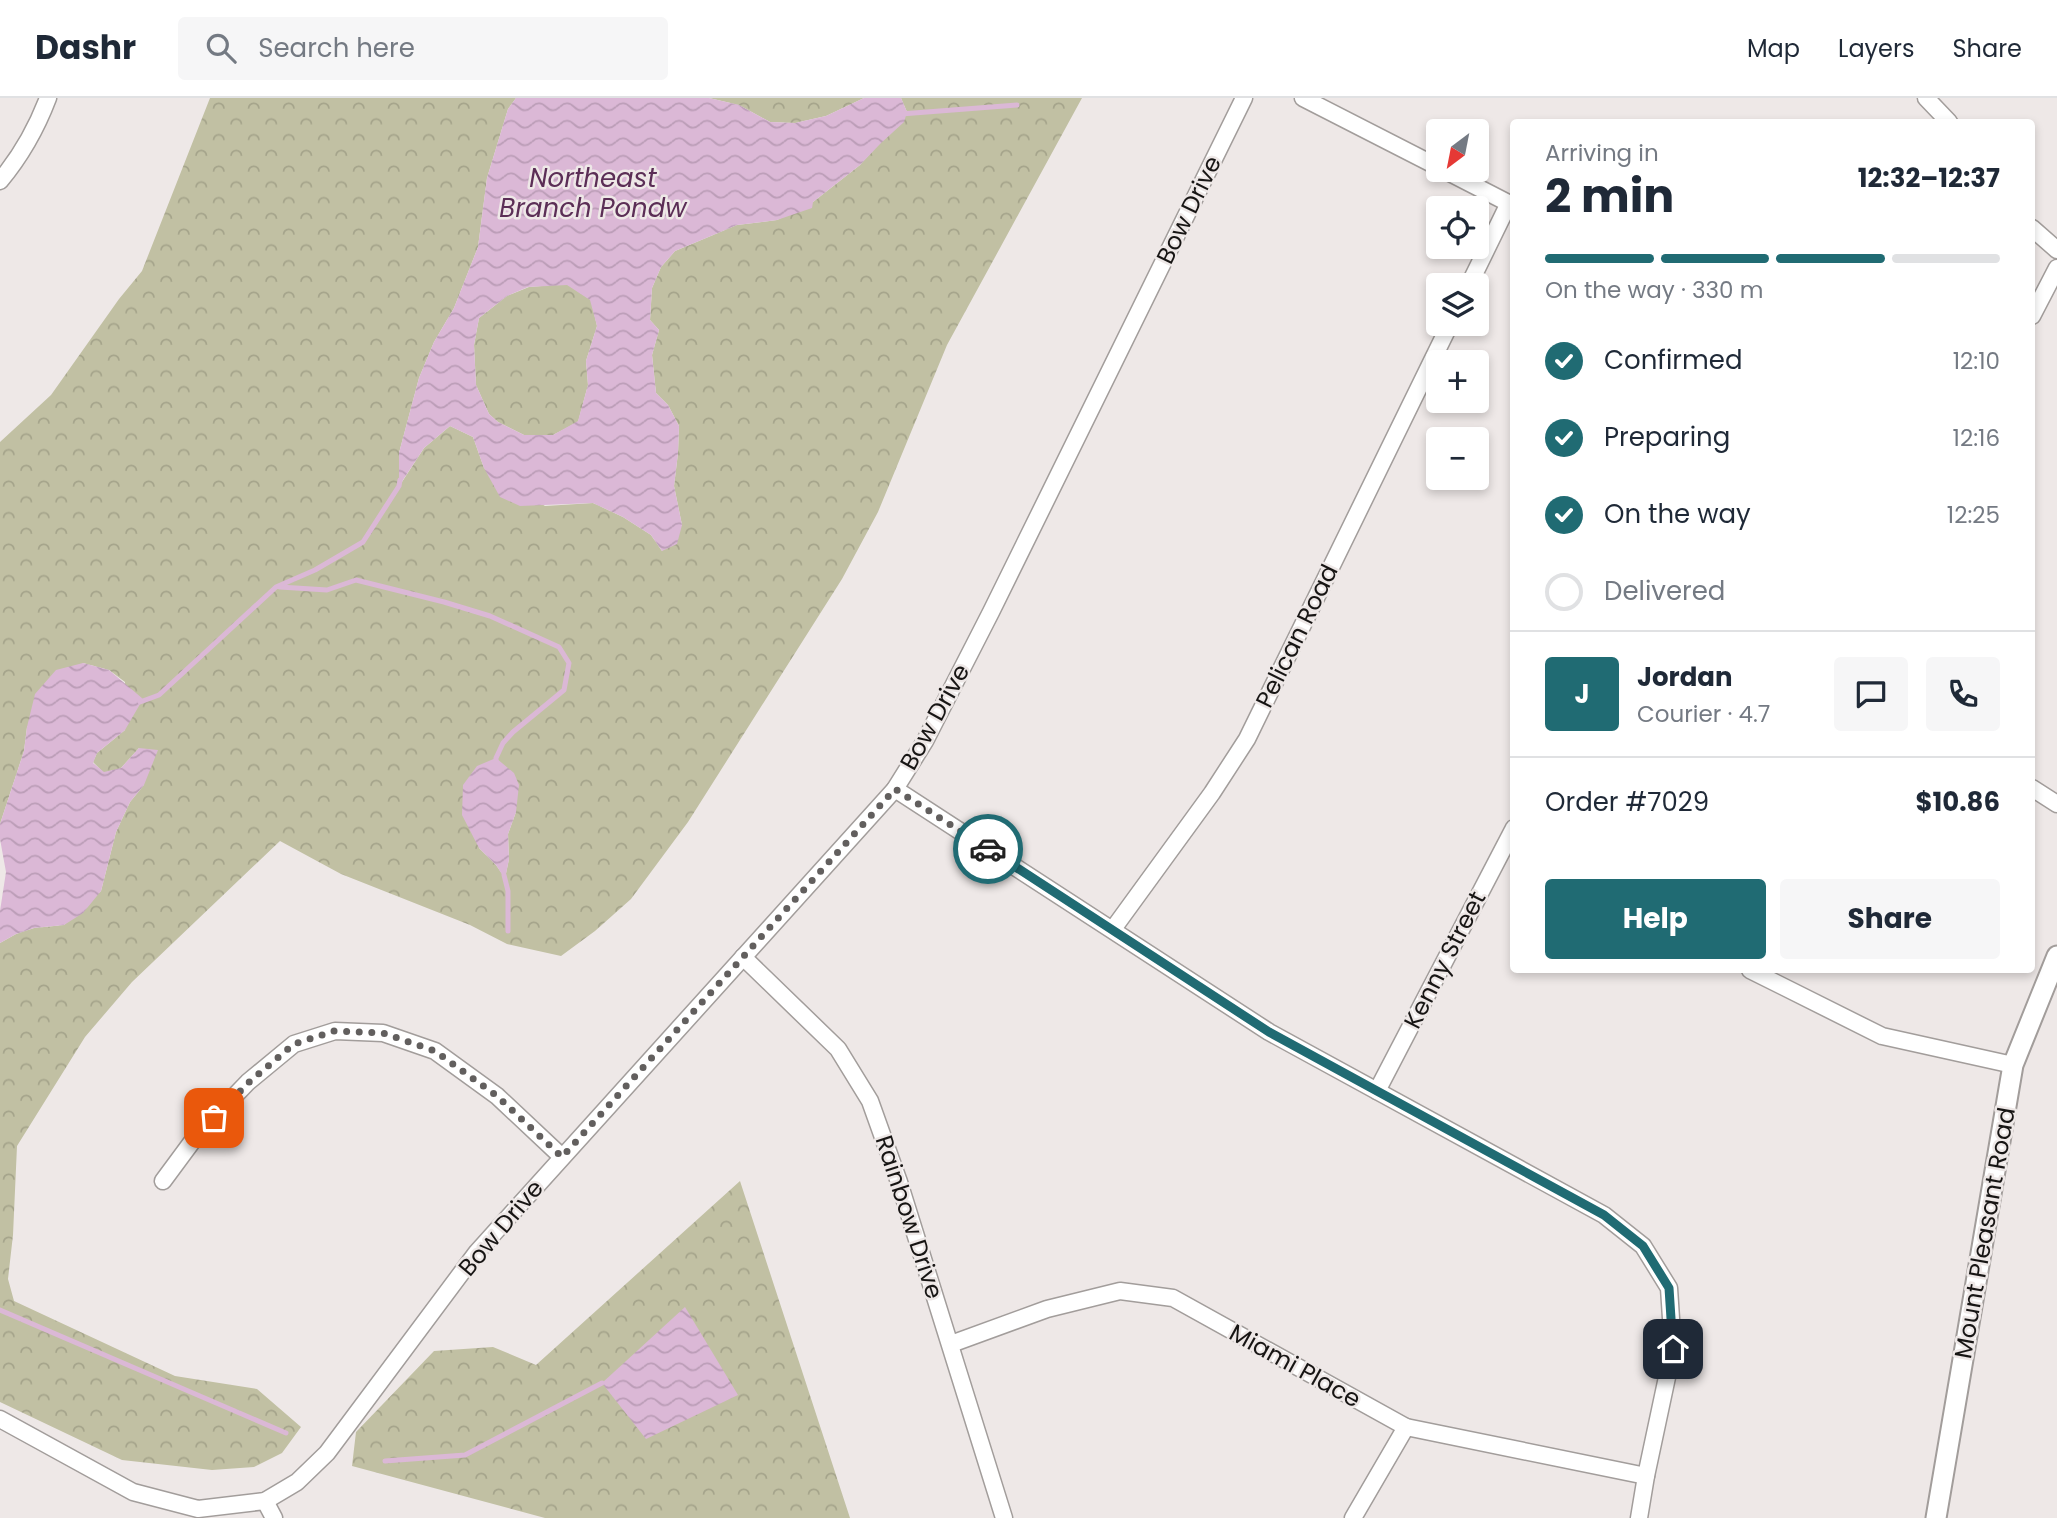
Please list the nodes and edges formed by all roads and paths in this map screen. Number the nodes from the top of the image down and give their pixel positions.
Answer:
1 (48, 98) edge
2 (1244, 98) edge
3 (1303, 98) edge
4 (1926, 98) edge
5 (1946, 119) edge
6 (1426, 161) edge
7 (0, 181) edge
8 (1468, 182) edge
9 (1510, 203) edge
10 (1510, 208) edge
11 (2035, 231) edge
12 (2057, 250) edge
13 (2057, 268) edge
14 (1475, 273) edge
15 (2035, 310) edge
16 (1444, 336) edge
17 (895, 789) junction
18 (2035, 790) edge
19 (2057, 804) edge
20 (1510, 841) edge
21 (1113, 929) junction
22 (2057, 956) edge
23 (743, 957) junction
24 (1756, 973) edge
25 (2013, 1065) junction
26 (1377, 1091) junction
27 (562, 1157) junction
28 (163, 1181) dead end
29 (951, 1344) junction
30 (0, 1419) edge
31 (1406, 1427) junction
32 (1646, 1476) junction
33 (265, 1501) junction
34 (274, 1518) edge
35 (1004, 1518) edge
36 (1353, 1518) edge
37 (1639, 1518) edge
38 (1936, 1518) edge

1 - 7 street
2 - 17 street, Bow Drive
3 - 6 street
4 - 5 street
8 - 9 street
10 - 14 street
11 - 12 street
13 - 15 street
16 - 21 street, Pelican Road
17 - 21 street
17 - 23 street, Bow Drive
18 - 19 street
20 - 26 street, Kenny Street
21 - 26 street
22 - 25 street, Mount Pleasant Road
23 - 27 street, Bow Drive
23 - 29 street, Rainbow Drive
24 - 25 street
25 - 38 street, Mount Pleasant Road
26 - 32 street
27 - 28 street
27 - 33 street, Bow Drive
29 - 31 street, Miami Place
29 - 35 street, Rainbow Drive
30 - 33 street, Bow Drive
31 - 32 street, Miami Place
31 - 36 street
32 - 37 street
33 - 34 street

